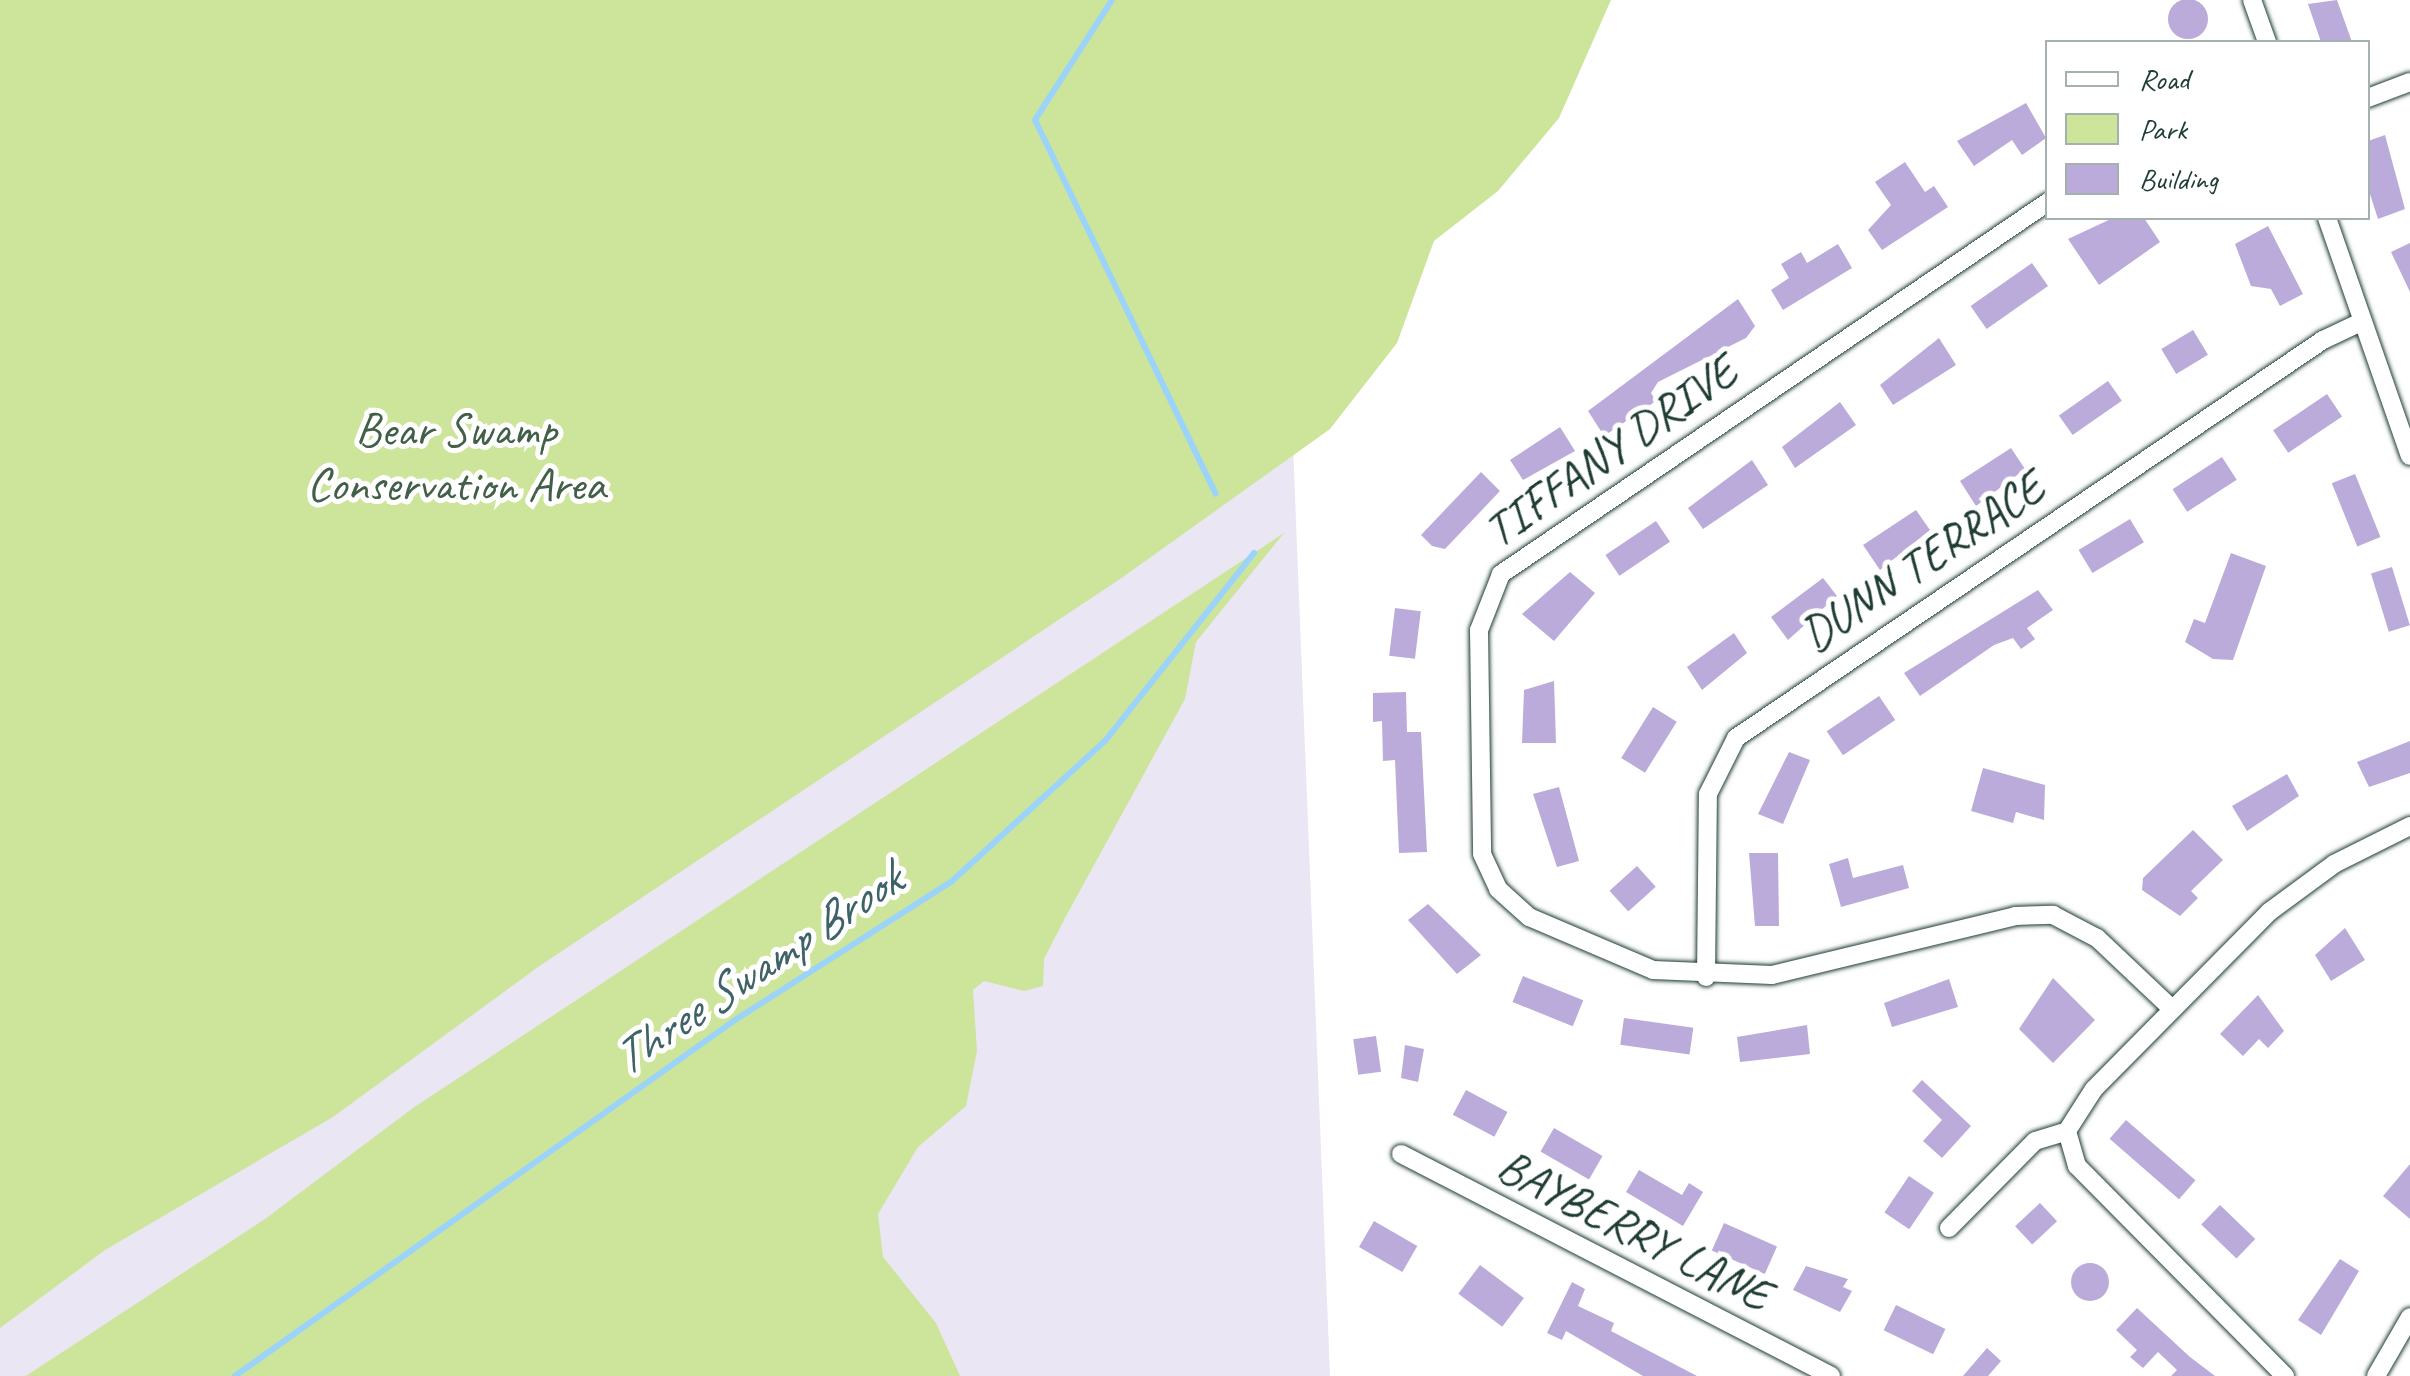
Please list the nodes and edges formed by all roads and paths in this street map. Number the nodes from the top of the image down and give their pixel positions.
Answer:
1 (2252, 0) edge
2 (2266, 40) edge
3 (2410, 82) edge
4 (2370, 97) edge
5 (2045, 204) edge
6 (2329, 220) edge
7 (2364, 321) junction
8 (2410, 456) edge
9 (2410, 826) edge
10 (1706, 977) junction
11 (2171, 1008) junction
12 (2066, 1132) junction
13 (1400, 1154) dead end
14 (1948, 1228) dead end
15 (2410, 1317) edge
16 (1831, 1376) edge
17 (2284, 1376) edge
18 (2376, 1376) edge

1 - 2 street
3 - 4 street
5 - 10 street, TIFFANY DRIVE
6 - 7 street
7 - 8 street
7 - 10 street, DUNN TERRACE
9 - 11 street
10 - 11 street, TIFFANY DRIVE
11 - 12 street
12 - 14 street
12 - 17 street
13 - 16 street, BAYBERRY LANE
15 - 18 street

